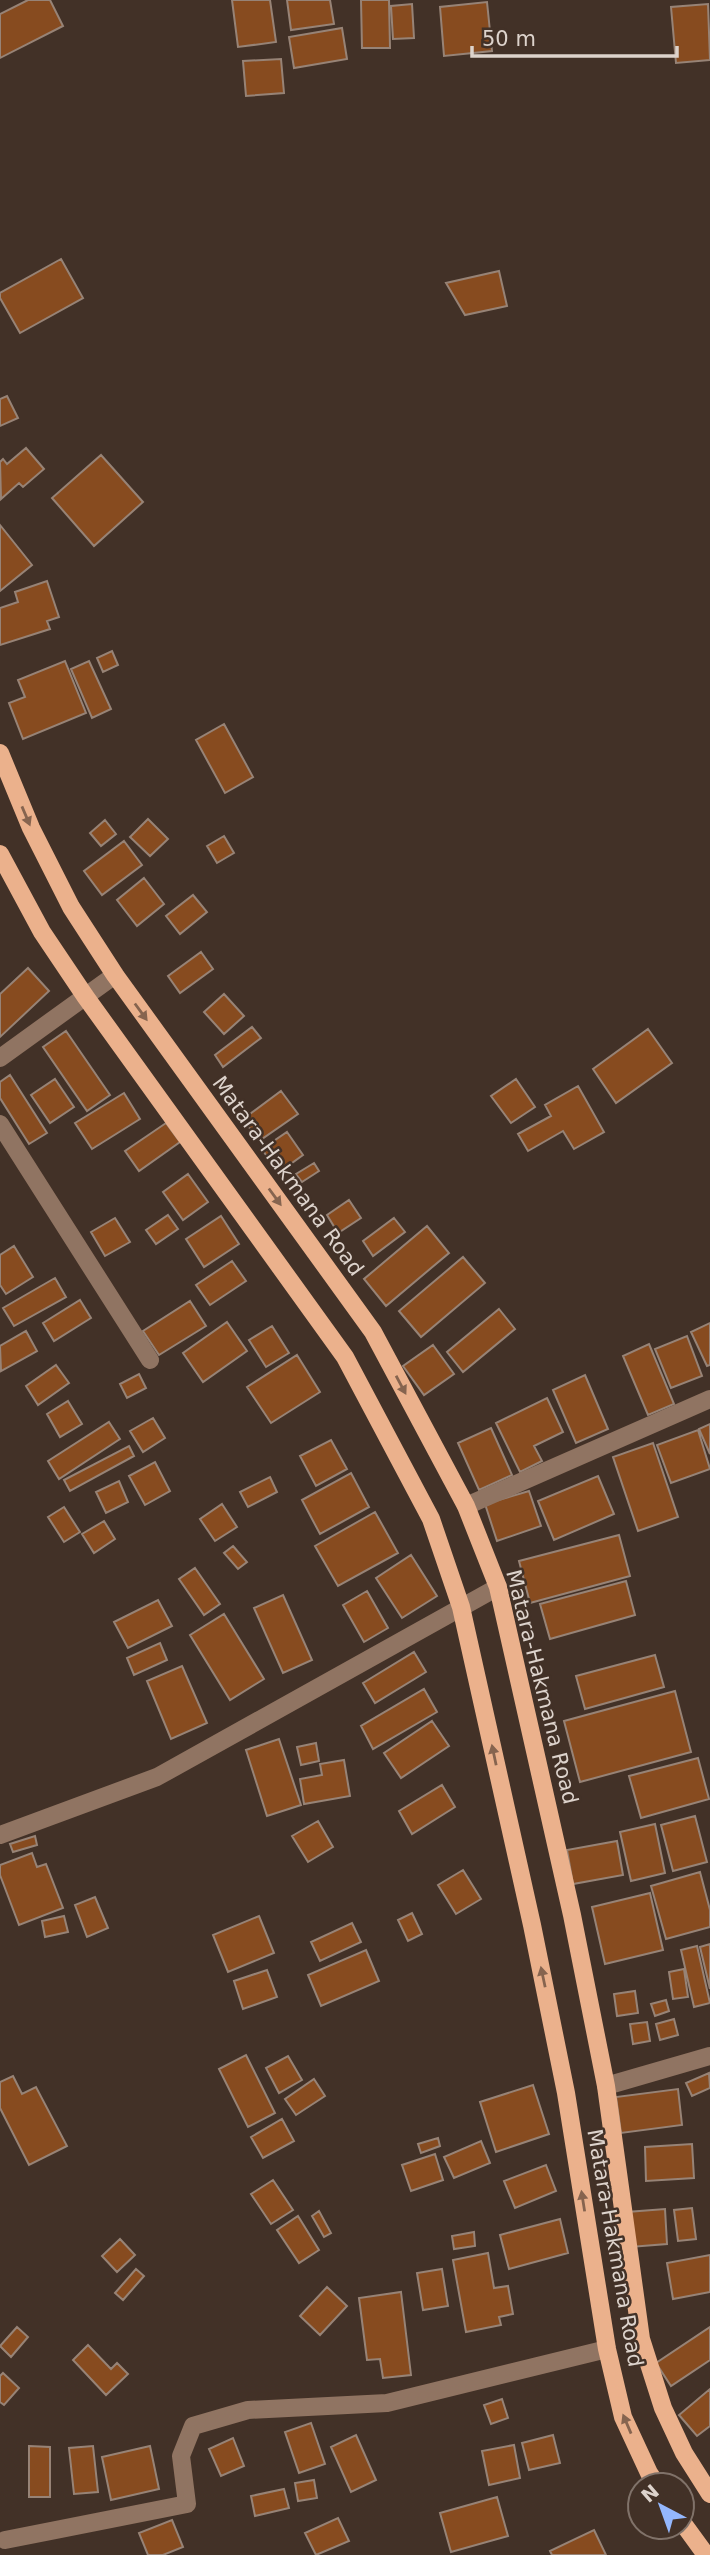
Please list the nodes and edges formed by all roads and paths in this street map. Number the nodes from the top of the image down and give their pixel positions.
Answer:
1 (0, 753) edge
2 (0, 854) edge
3 (114, 975) junction
4 (85, 996) junction
5 (0, 1058) edge
6 (0, 1124) edge
7 (150, 1360) dead end
8 (710, 1399) edge
9 (466, 1506) junction
10 (498, 1587) junction
11 (461, 1607) junction
12 (0, 1835) edge
13 (710, 2056) edge
14 (606, 2086) junction
15 (607, 2349) junction
16 (648, 2471) edge
17 (710, 2494) edge
18 (5, 2540) dead end

1 -> 3 main road, Matara-Hakmana Road
2 - 4 main road, Matara-Hakmana Road
3 - 4 street
3 -> 9 main road, Matara-Hakmana Road
4 - 5 street
4 - 11 main road, Matara-Hakmana Road
6 - 7 street
8 - 9 street
9 - 10 main road, Matara-Hakmana Road
10 - 11 street
10 - 14 main road, Matara-Hakmana Road
11 - 12 street
15 -> 11 main road, Matara-Hakmana Road
13 - 14 street
14 - 17 main road, Matara-Hakmana Road
16 -> 15 main road, Matara-Hakmana Road
15 - 18 street

